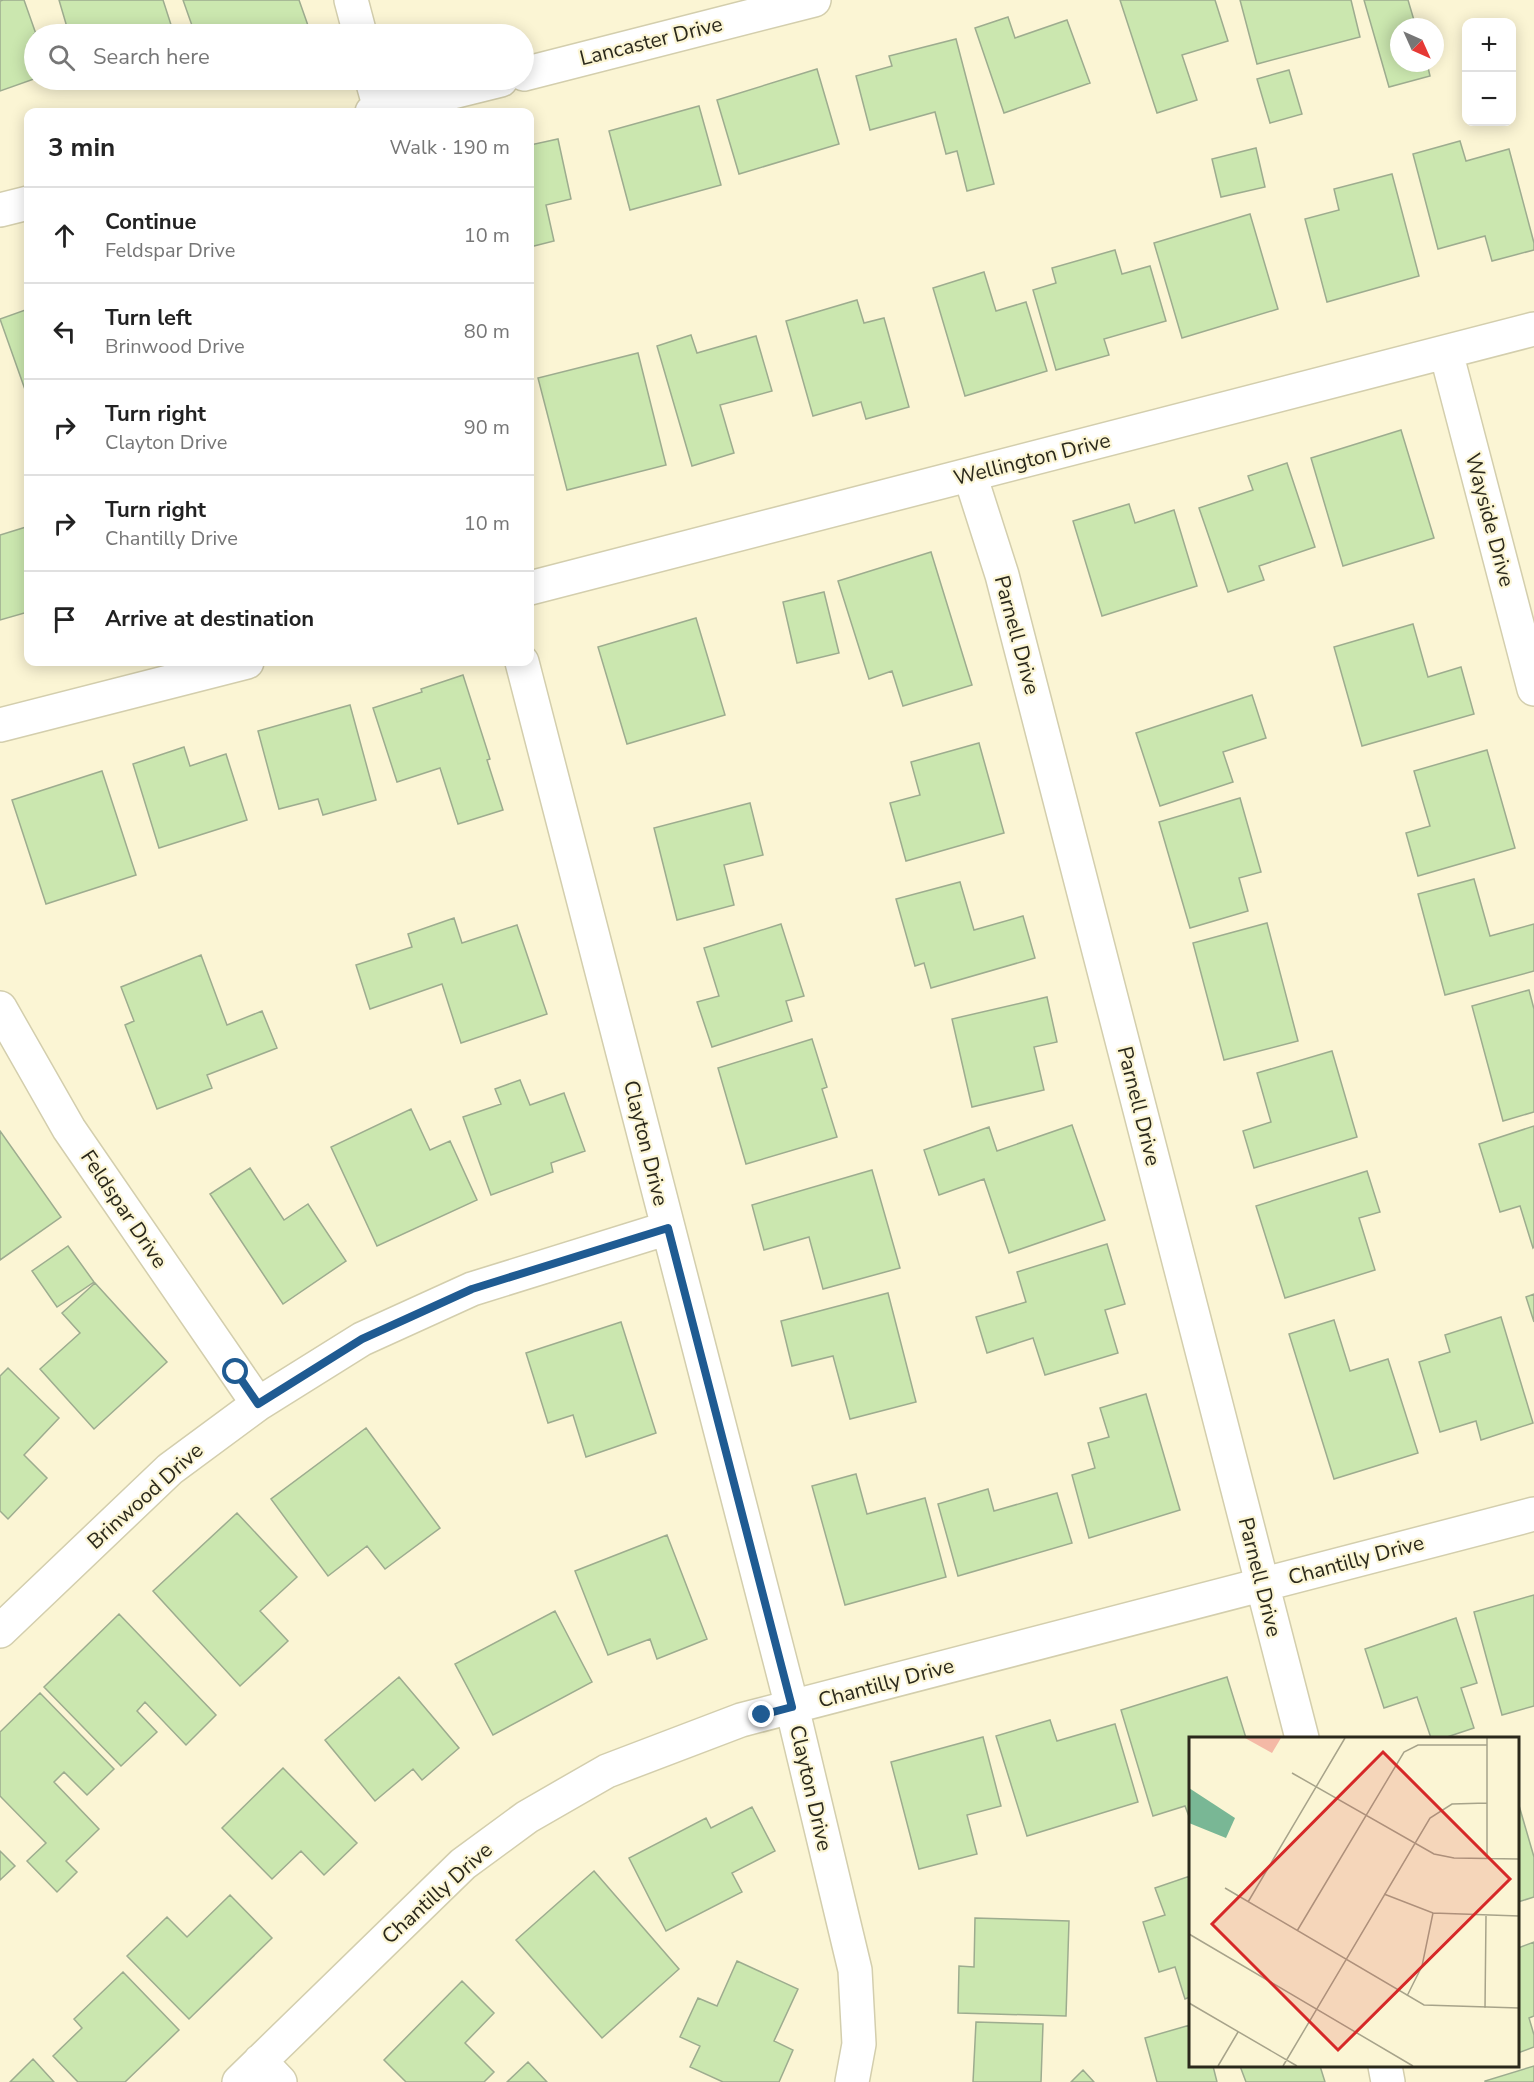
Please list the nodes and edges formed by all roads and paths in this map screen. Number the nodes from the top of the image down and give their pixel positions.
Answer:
1 (351, 0) edge
2 (814, 0) edge
3 (357, 24) edge
4 (534, 71) edge
5 (449, 90) edge
6 (376, 104) edge
7 (24, 204) edge
8 (0, 210) edge
9 (1534, 329) edge
10 (1446, 352) junction
11 (970, 475) junction
12 (534, 587) edge
13 (231, 666) edge
14 (523, 666) edge
15 (1534, 689) edge
16 (0, 725) edge
17 (0, 1008) edge
18 (668, 1228) junction
19 (258, 1404) junction
20 (1534, 1514) edge
21 (1262, 1585) junction
22 (0, 1631) edge
23 (792, 1707) junction
24 (1302, 1737) edge
25 (1384, 2067) edge
26 (260, 2075) edge
27 (852, 2082) edge
28 (1388, 2082) edge

1 - 3 street
2 - 4 street, Lancaster Drive
5 - 6 street
7 - 8 street
9 - 10 street, Wellington Drive
10 - 11 street, Wellington Drive
10 - 15 street, Wayside Drive
11 - 12 street, Wellington Drive
11 - 21 street, Parnell Drive
13 - 16 street
14 - 18 street, Clayton Drive
17 - 19 street, Feldspar Drive
18 - 19 street, Brinwood Drive
18 - 23 street, Clayton Drive
19 - 22 street, Brinwood Drive
20 - 21 street, Chantilly Drive
21 - 23 street, Chantilly Drive
21 - 24 street, Parnell Drive
23 - 26 street, Chantilly Drive
23 - 27 street, Clayton Drive
25 - 28 street

